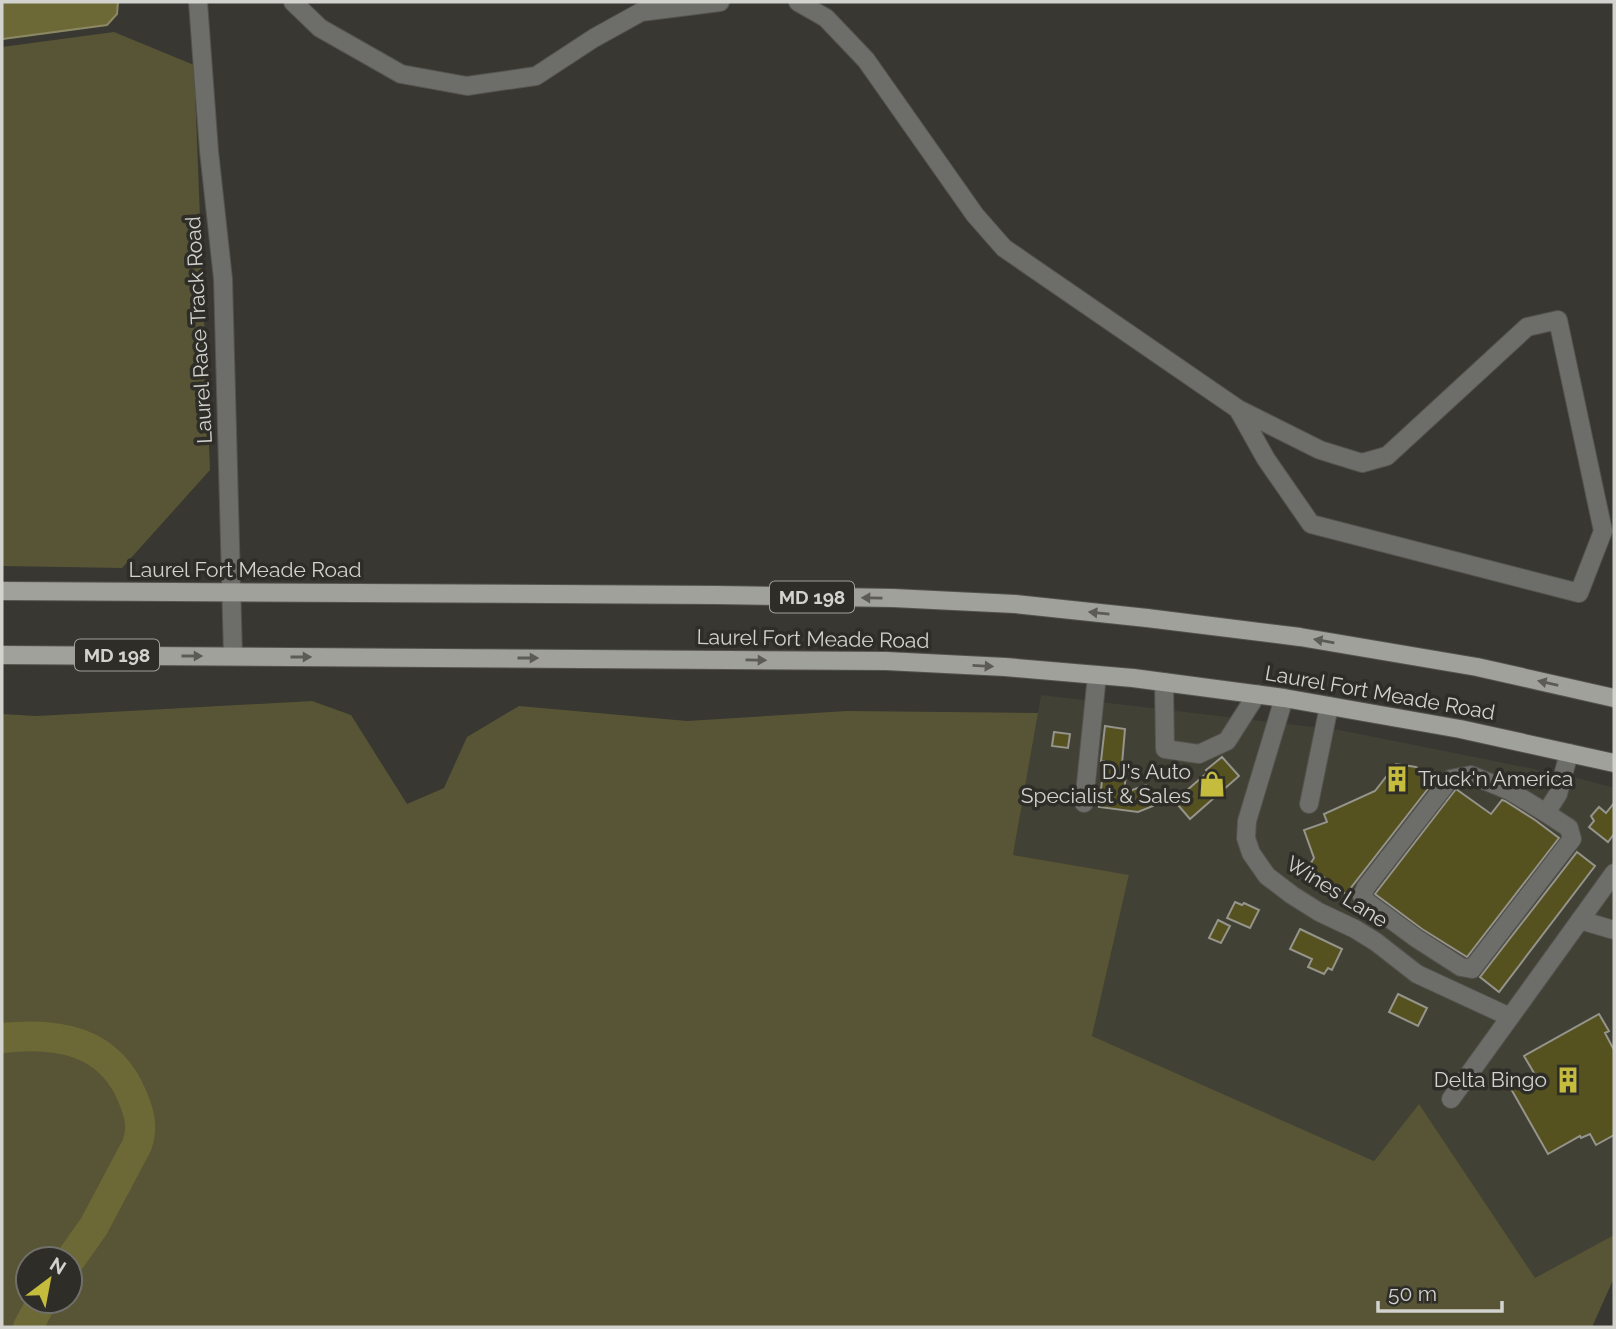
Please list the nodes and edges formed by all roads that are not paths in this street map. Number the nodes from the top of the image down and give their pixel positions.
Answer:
1 (198, 2) edge
2 (293, 2) edge
3 (720, 2) edge
4 (798, 2) edge
5 (1238, 409) junction
6 (2, 591) edge
7 (232, 593) junction
8 (2, 655) edge
9 (233, 656) junction
10 (1097, 675) junction
11 (1164, 682) junction
12 (1257, 694) junction
13 (1284, 698) junction
14 (1614, 698) edge
15 (1329, 706) junction
16 (1569, 753) junction
17 (1614, 763) edge
18 (1084, 803) dead end
19 (1309, 804) dead end
20 (1546, 813) junction
21 (1614, 873) edge
22 (1580, 920) junction
23 (1614, 930) edge
24 (1510, 1017) junction
25 (1451, 1100) dead end

1 - 7 street, Laurel Race Track Road
2 - 3 street
4 - 5 street
5 - 5 street
6 - 7 main road, Laurel Fort Meade Road / MD 198
7 - 9 street, Laurel Race Track Road
14 -> 7 main road, Laurel Fort Meade Road / MD 198
8 -> 9 main road, Laurel Fort Meade Road / MD 198
9 -> 10 main road, Laurel Fort Meade Road / MD 198
10 - 11 main road, Laurel Fort Meade Road / MD 198
10 - 18 street
11 - 12 main road, Laurel Fort Meade Road / MD 198
11 - 12 street
12 - 13 main road, Laurel Fort Meade Road / MD 198
13 - 15 main road, Laurel Fort Meade Road / MD 198
13 - 24 street, Wines Lane
15 - 16 main road, Laurel Fort Meade Road / MD 198
15 - 19 street
16 - 17 main road, Laurel Fort Meade Road / MD 198
16 - 20 street
20 - 20 street
21 - 22 street
22 - 23 street
22 - 24 street
24 - 25 street

